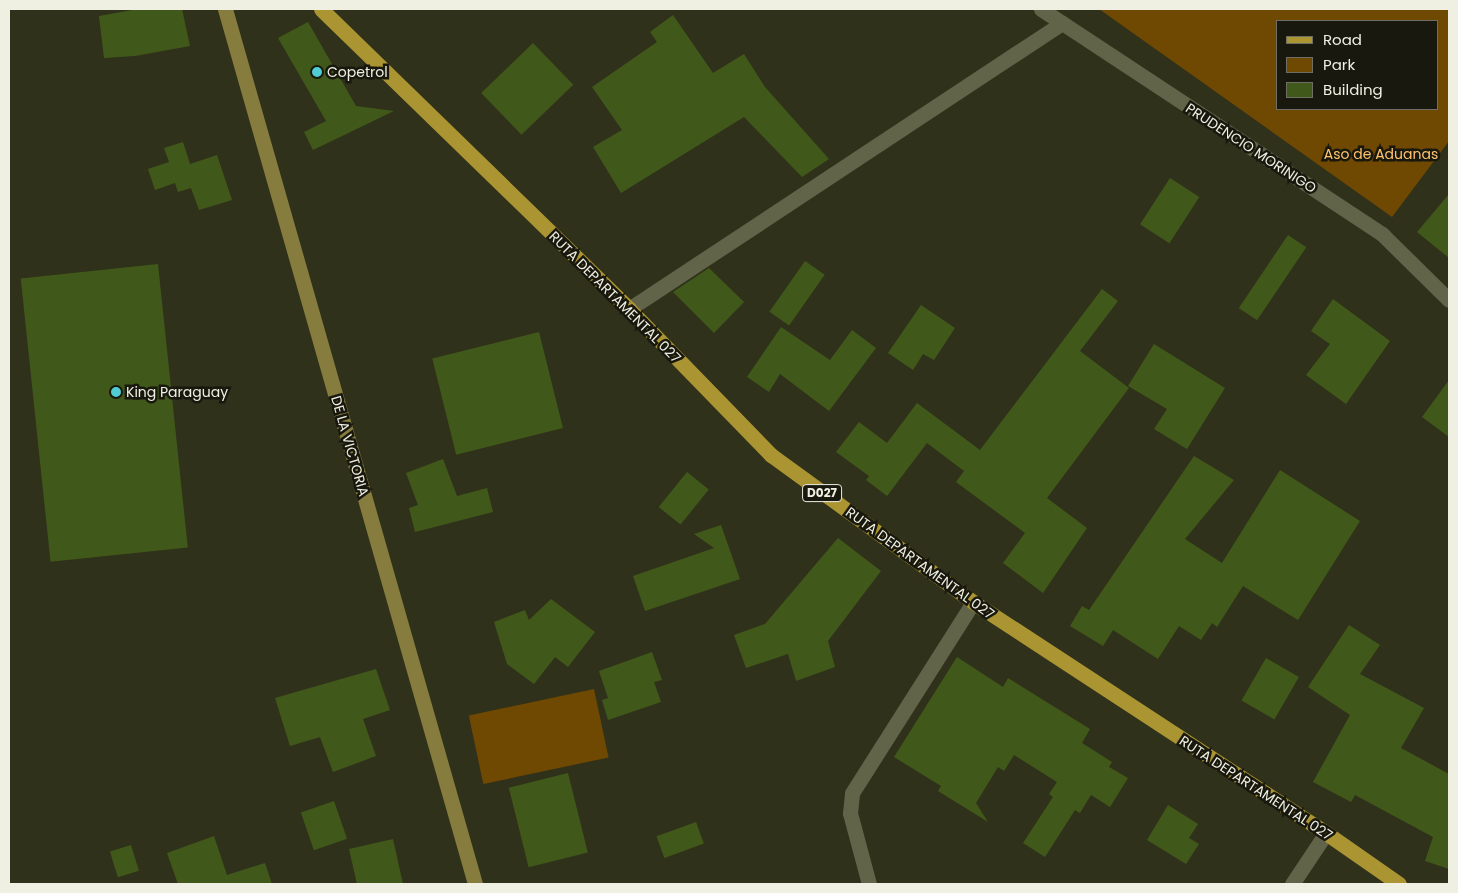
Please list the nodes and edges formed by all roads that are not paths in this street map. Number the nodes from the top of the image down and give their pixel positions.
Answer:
1 (225, 9) edge
2 (321, 9) edge
3 (1041, 9) edge
4 (1062, 23) junction
5 (1449, 300) edge
6 (629, 309) junction
7 (973, 602) junction
8 (1326, 833) junction
9 (475, 884) edge
10 (869, 884) edge
11 (1292, 884) edge
12 (1399, 884) edge

1 - 9 main road, DE LA VICTORIA
2 - 6 main road, RUTA DEPARTAMENTAL 027 / D027
3 - 4 street, PRUDENCIO MORINIGO
4 - 5 street, PRUDENCIO MORINIGO
4 - 6 street
6 - 7 main road, RUTA DEPARTAMENTAL 027 / D027
7 - 8 main road, RUTA DEPARTAMENTAL 027 / D027
7 - 10 street
8 - 11 street
8 - 12 main road, RUTA DEPARTAMENTAL 027 / D027

